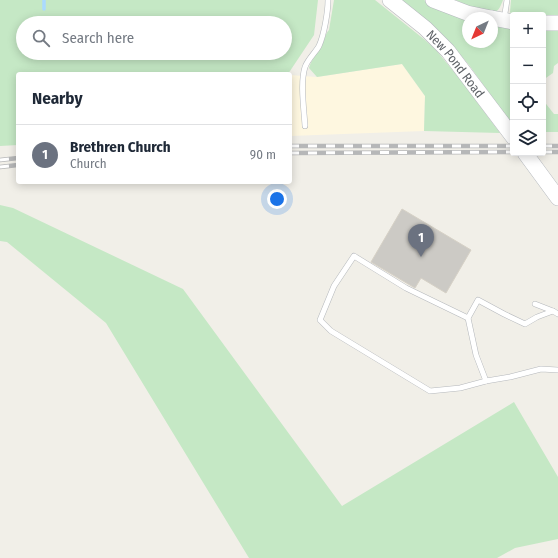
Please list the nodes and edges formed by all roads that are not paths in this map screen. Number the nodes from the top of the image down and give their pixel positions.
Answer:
1 (328, 0) edge
2 (390, 0) edge
3 (433, 0) edge
4 (508, 0) edge
5 (500, 20) edge
6 (546, 23) edge
7 (558, 23) edge
8 (305, 126) dead end
9 (510, 132) edge
10 (527, 156) edge
11 (558, 198) edge
12 (535, 304) dead end
13 (556, 313) edge
14 (468, 318) junction
15 (558, 370) edge
16 (486, 381) junction

1 - 8 lane
2 - 9 main road, New Pond Road
3 - 5 main road
4 - 5 lane
6 - 7 main road
10 - 11 main road
12 - 13 lane
13 - 14 lane
14 - 16 lane
14 - 16 lane
15 - 16 lane

